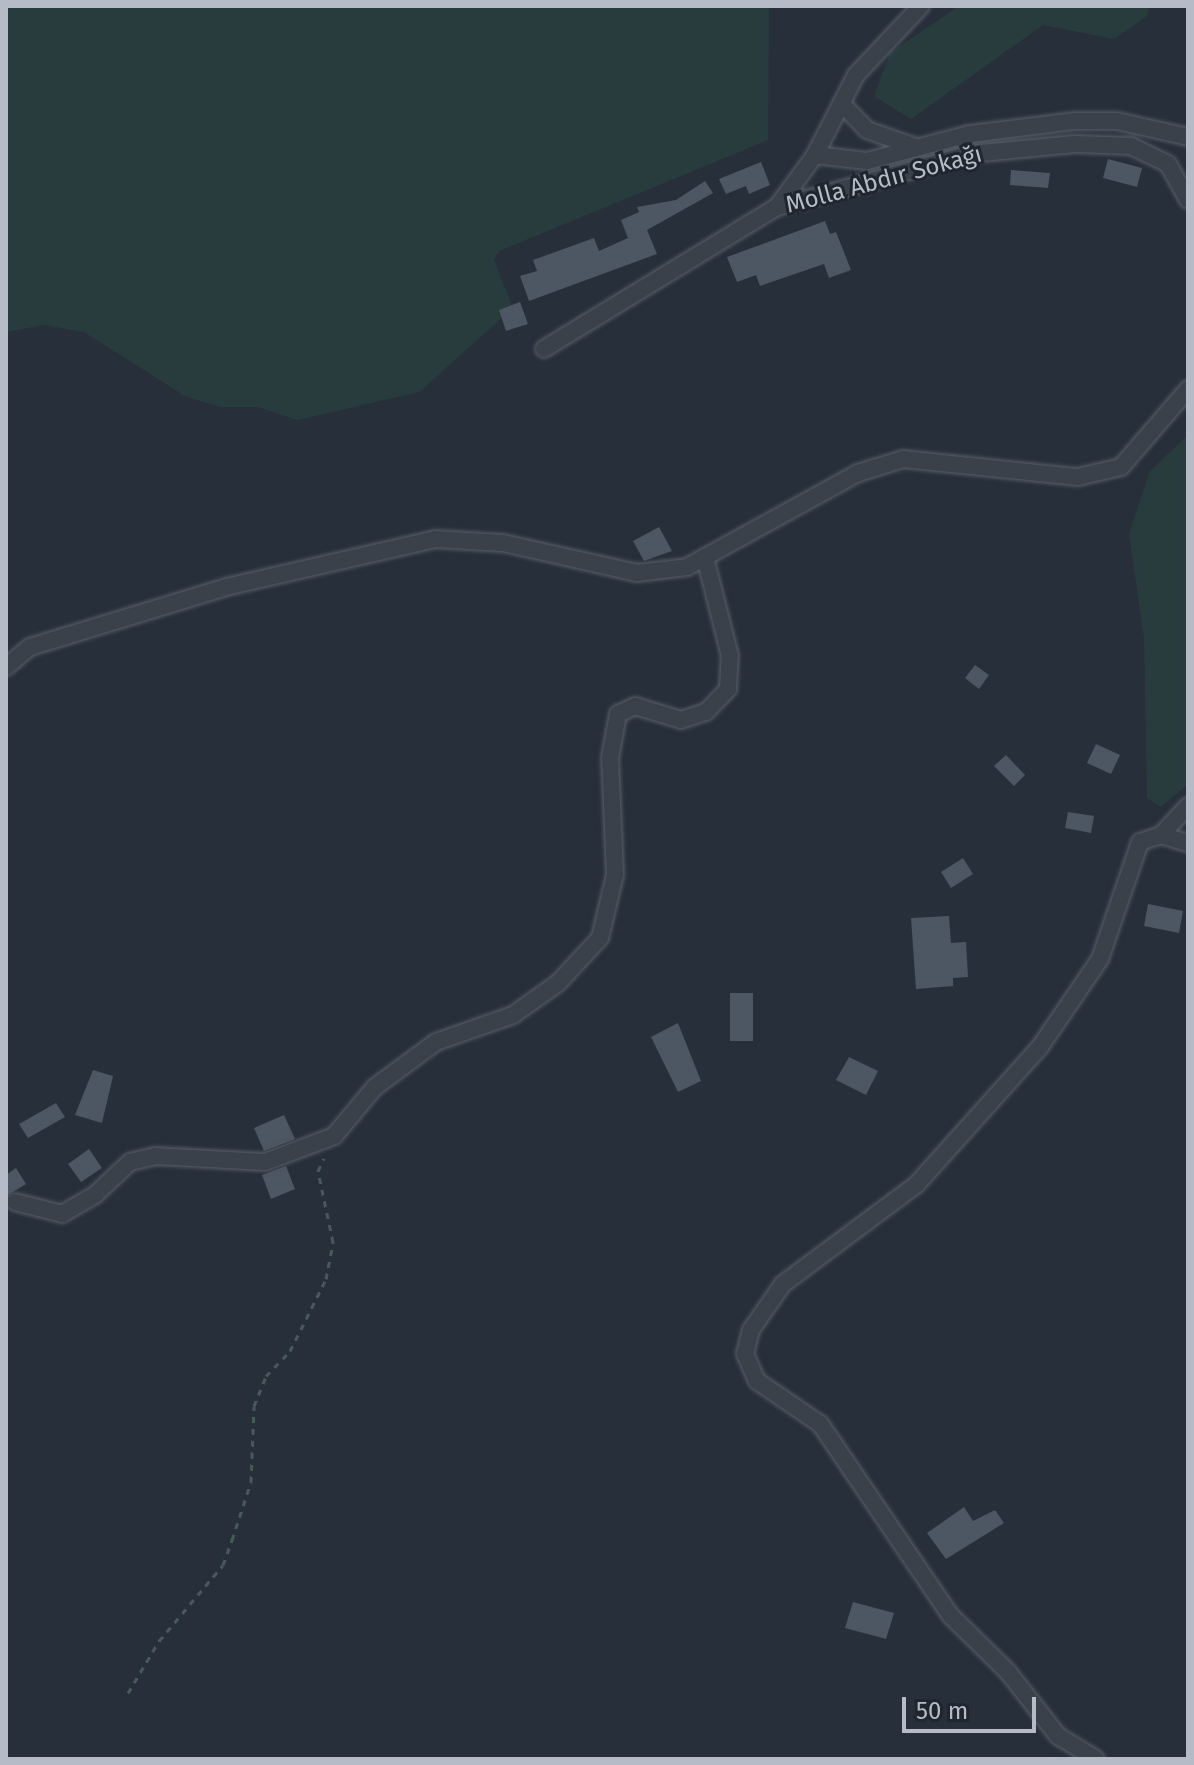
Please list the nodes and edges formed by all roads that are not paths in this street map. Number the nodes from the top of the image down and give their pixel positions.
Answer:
1 (921, 6) edge
2 (842, 104) junction
3 (1188, 137) edge
4 (915, 147) junction
5 (815, 155) junction
6 (1188, 200) edge
7 (777, 207) junction
8 (544, 349) dead end
9 (1188, 389) edge
10 (705, 557) junction
11 (6, 667) edge
12 (1188, 806) edge
13 (1161, 835) junction
14 (1188, 843) edge
15 (15, 1202) dead end
16 (1096, 1759) edge

1 - 2 street
2 - 4 street
2 - 5 street
3 - 4 street
4 - 5 street
5 - 7 street
6 - 7 street, Molla Abdır Sokağı
7 - 8 street, Molla Abdır Sokağı
9 - 10 street
10 - 11 street
10 - 15 street
12 - 13 street
13 - 14 street
13 - 16 street

